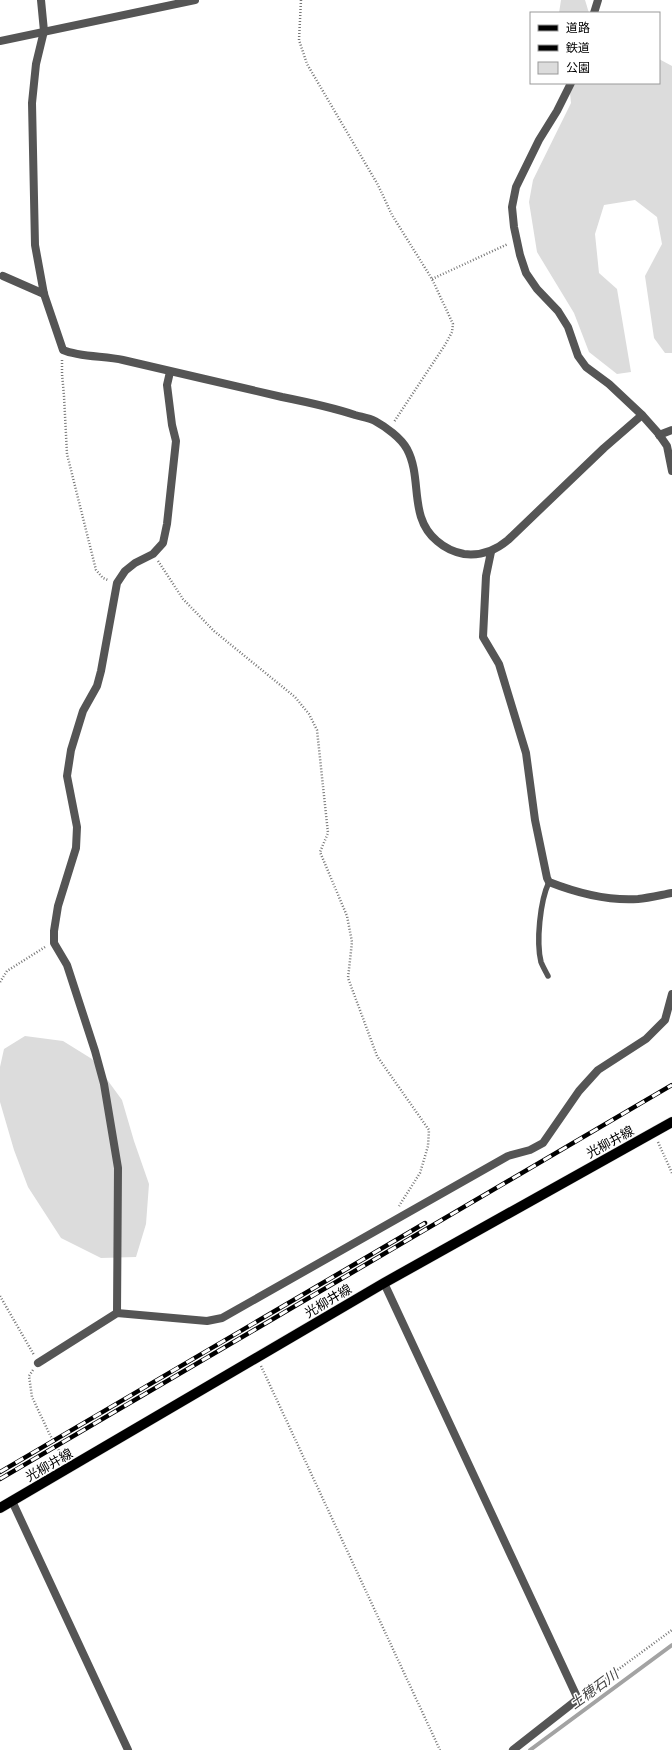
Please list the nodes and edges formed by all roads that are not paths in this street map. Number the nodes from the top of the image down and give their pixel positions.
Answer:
1 (42, 0) edge
2 (195, 0) edge
3 (598, 0) edge
4 (594, 12) edge
5 (44, 31) junction
6 (0, 41) edge
7 (570, 84) edge
8 (3, 276) dead end
9 (44, 294) junction
10 (170, 372) junction
11 (642, 415) junction
12 (672, 430) edge
13 (659, 435) junction
14 (672, 471) edge
15 (491, 552) junction
16 (550, 882) junction
17 (672, 893) edge
18 (548, 976) dead end
19 (672, 994) edge
20 (672, 1122) edge
21 (384, 1283) junction
22 (117, 1312) junction
23 (38, 1363) road end
24 (12, 1501) junction
25 (0, 1508) edge
26 (517, 1749) edge
27 (128, 1750) edge

1 - 5 street
2 - 5 street
3 - 4 street
5 - 6 street
5 - 9 street
7 - 11 street
8 - 9 street
9 - 10 street
10 - 15 street
10 - 22 street
11 - 13 street
11 - 15 street
12 - 13 street
13 - 14 street
15 - 16 street
16 - 17 street
16 - 18 lane
19 - 22 street
20 - 21 main road, 光柳井線
21 - 24 main road, 光柳井線
21 - 26 street
22 - 23 street
24 - 25 main road, 光柳井線
24 - 27 street

